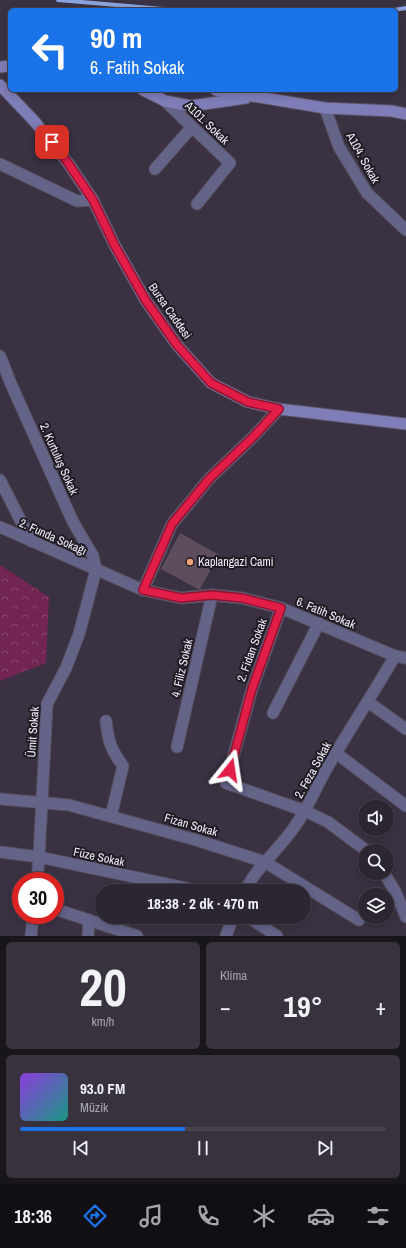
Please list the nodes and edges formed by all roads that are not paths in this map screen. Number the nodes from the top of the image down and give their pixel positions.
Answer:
1 (0, 85) edge
2 (146, 92) edge
3 (228, 92) edge
4 (253, 96) junction
5 (165, 101) junction
6 (325, 108) junction
7 (406, 114) edge
8 (192, 127) junction
9 (0, 164) edge
10 (155, 169) dead end
11 (93, 200) junction
12 (197, 204) dead end
13 (406, 230) edge
14 (0, 356) edge
15 (279, 409) junction
16 (406, 424) edge
17 (0, 480) edge
18 (0, 527) edge
19 (31, 541) junction
20 (96, 570) junction
21 (143, 590) junction
22 (212, 595) junction
23 (281, 608) junction
24 (319, 623) junction
25 (401, 657) edge
26 (368, 702) junction
27 (273, 713) dead end
28 (106, 721) dead end
29 (406, 729) edge
30 (177, 747) dead end
31 (336, 753) junction
32 (0, 799) edge
33 (42, 802) junction
34 (406, 806) edge
35 (305, 811) junction
36 (111, 816) junction
37 (358, 845) edge
38 (0, 852) edge
39 (39, 857) junction
40 (265, 862) junction
41 (38, 872) edge
42 (388, 880) edge
43 (167, 884) edge
44 (248, 884) edge
45 (64, 912) edge
46 (406, 917) edge
47 (358, 919) edge
48 (89, 920) junction
49 (32, 924) edge
50 (231, 924) edge
51 (259, 924) edge
52 (31, 936) edge
53 (88, 936) edge
54 (137, 936) edge
55 (226, 936) edge
56 (277, 936) edge

1 - 11 main road, Bursa Caddesi
2 - 5 main road
3 - 4 main road
4 - 5 main road
4 - 6 main road
5 - 8 street, A101. Sokak
6 - 7 main road
6 - 13 street, A104. Sokak
8 - 10 street
8 - 12 street, A101. Sokak
9 - 11 street
11 - 15 main road, Bursa Caddesi
14 - 20 street, 2. Kurtuluş Sokak
15 - 16 main road, Bursa Caddesi
15 - 21 street
17 - 19 street
18 - 19 street, 2. Funda Sokağı
19 - 20 street, 2. Funda Sokağı
20 - 21 street, 6. Fatih Sokak
20 - 33 street, Ümit Sokak
21 - 22 street, 6. Fatih Sokak
22 - 23 street, 6. Fatih Sokak
22 - 30 street, 4. Filiz Sokak
23 - 24 street, 6. Fatih Sokak
23 - 35 street, 2. Fidan Sokak
24 - 25 street, 6. Fatih Sokak
24 - 27 street
25 - 26 street, 2. Feza Sokak
26 - 29 street
26 - 31 street, 2. Feza Sokak
28 - 36 street
31 - 34 street
31 - 35 street, 2. Feza Sokak
32 - 33 street, Fizan Sokak
33 - 36 street, Fizan Sokak
33 - 39 street, Ümit Sokak
35 - 37 street
35 - 40 street, 2. Feza Sokak
36 - 40 street, Fizan Sokak
38 - 39 street, Füze Sokak
39 - 41 street, Ümit Sokak
39 - 43 street, Füze Sokak
40 - 44 street, 2. Feza Sokak
40 - 47 street, Fizan Sokak
42 - 46 street
45 - 48 street
48 - 53 street
48 - 54 street
49 - 52 street
50 - 55 street
51 - 56 street

